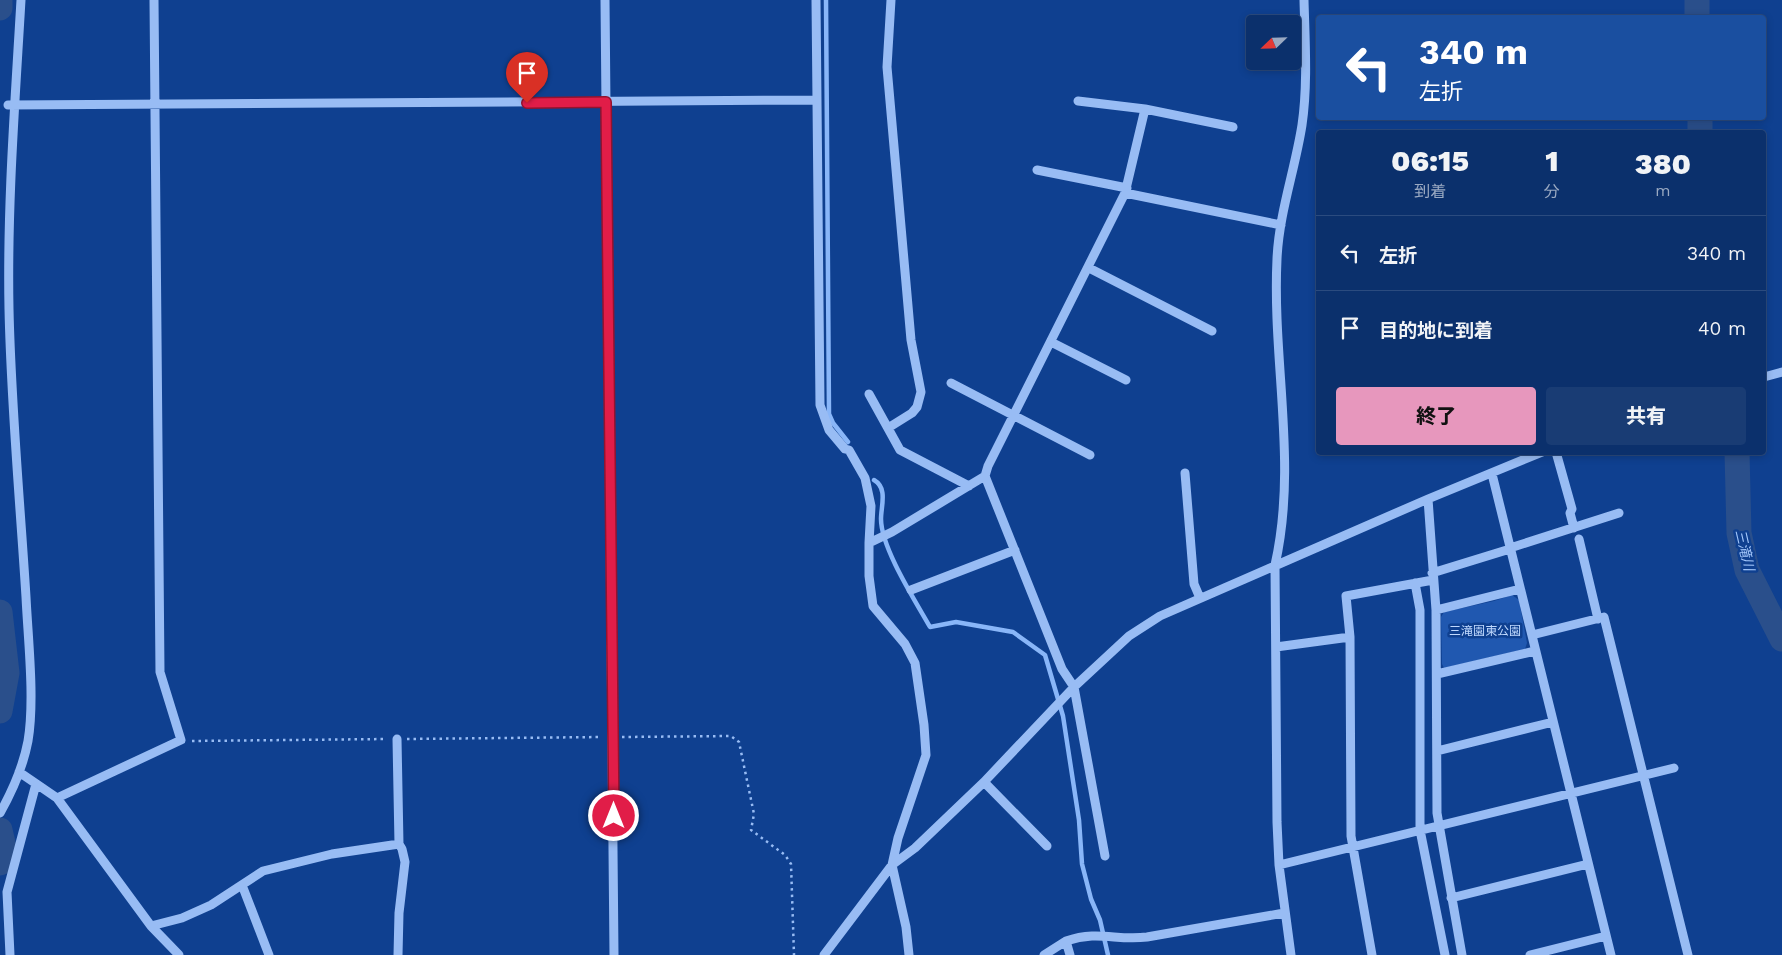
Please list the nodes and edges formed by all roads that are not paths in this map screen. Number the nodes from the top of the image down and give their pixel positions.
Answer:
1 (22, 0) edge
2 (154, 0) edge
3 (605, 0) edge
4 (816, 0) edge
5 (891, 0) edge
6 (1304, 0) edge
7 (816, 100) junction
8 (1078, 101) dead end
9 (606, 102) junction
10 (11, 105) junction
11 (154, 105) junction
12 (1145, 109) junction
13 (1233, 126) dead end
14 (1037, 170) dead end
15 (1126, 190) junction
16 (1281, 225) junction
17 (1089, 268) junction
18 (1212, 331) dead end
19 (1051, 342) junction
20 (1782, 372) edge
21 (1766, 376) edge
22 (1126, 380) dead end
23 (951, 383) dead end
24 (869, 394) dead end
25 (1014, 415) junction
26 (888, 428) junction
27 (1535, 455) edge
28 (1557, 455) edge
29 (1090, 456) dead end
30 (1185, 473) dead end
31 (1492, 474) junction
32 (986, 476) junction
33 (969, 486) junction
34 (1428, 498) junction
35 (1619, 513) dead end
36 (1574, 528) junction
37 (1579, 539) dead end
38 (872, 542) junction
39 (1510, 549) junction
40 (1015, 550) junction
41 (1275, 565) junction
42 (1433, 577) junction
43 (1415, 583) junction
44 (1520, 589) junction
45 (912, 590) dead end
46 (1200, 598) junction
47 (1436, 610) junction
48 (1598, 619) junction
49 (1532, 635) junction
50 (1350, 637) junction
51 (1276, 647) junction
52 (1535, 651) junction
53 (1437, 674) junction
54 (1074, 687) junction
55 (1553, 722) junction
56 (397, 739) dead end
57 (1437, 751) junction
58 (1674, 768) dead end
59 (19, 772) junction
60 (1644, 776) junction
61 (984, 782) junction
62 (36, 784) junction
63 (1571, 793) junction
64 (57, 798) junction
65 (0, 813) edge
66 (1438, 826) junction
67 (1420, 830) junction
68 (399, 844) junction
69 (1046, 846) dead end
70 (1352, 847) junction
71 (1105, 856) dead end
72 (1588, 864) junction
73 (892, 865) junction
74 (1279, 865) junction
75 (242, 886) junction
76 (1451, 898) junction
77 (1284, 913) junction
78 (151, 926) junction
79 (1606, 936) junction
80 (1066, 941) junction
81 (10, 955) edge
82 (179, 955) edge
83 (269, 955) edge
84 (398, 955) edge
85 (614, 955) edge
86 (824, 955) edge
87 (909, 955) edge
88 (1044, 955) edge
89 (1070, 955) edge
90 (1291, 955) edge
91 (1372, 955) edge
92 (1445, 955) edge
93 (1462, 955) edge
94 (1530, 955) edge
95 (1611, 955) edge
96 (1688, 955) edge

1 - 10 street
2 - 11 street
3 - 9 street
4 - 7 street
5 - 26 street
6 - 16 street
7 - 9 street
7 - 38 street
8 - 12 street
9 - 11 street
9 - 85 street
10 - 11 street
10 - 59 street
11 - 64 street
12 - 13 street
12 - 15 street
14 - 15 street
15 - 16 street
15 - 17 street
16 - 41 street
17 - 18 street
17 - 19 street
19 - 22 street
19 - 25 street
20 - 21 street
23 - 25 street
24 - 26 street
25 - 29 street
25 - 32 street
26 - 33 street
27 - 31 street
28 - 36 street
30 - 46 street
31 - 34 street
31 - 39 street
32 - 33 street
32 - 40 street
33 - 38 street
34 - 41 street
34 - 42 street
35 - 36 street
36 - 39 street
37 - 48 street
38 - 73 street
39 - 42 street
39 - 44 street
40 - 45 street
40 - 54 street
41 - 46 street
41 - 51 street
42 - 43 street
42 - 47 street
43 - 50 street
43 - 67 street
44 - 47 street
44 - 49 street
46 - 54 street
47 - 53 street
48 - 49 street
48 - 60 street
49 - 52 street
50 - 51 street
50 - 70 street
51 - 74 street
52 - 53 street
52 - 55 street
53 - 57 street
54 - 61 street
54 - 71 street
55 - 57 street
55 - 63 street
56 - 68 street
57 - 66 street
58 - 60 street
59 - 62 street
59 - 65 street
60 - 63 street
60 - 96 street
61 - 69 street
61 - 73 street
62 - 64 street
62 - 81 street
63 - 66 street
63 - 72 street
64 - 78 street
66 - 67 street
66 - 76 street
67 - 70 street
67 - 92 street
68 - 75 street
68 - 84 street
70 - 74 street
70 - 91 street
72 - 76 street
72 - 79 street
73 - 86 street
73 - 87 street
74 - 77 street
75 - 78 street
75 - 83 street
76 - 93 street
77 - 80 street
77 - 90 street
78 - 82 street
79 - 94 street
79 - 95 street
80 - 88 street
80 - 89 street

